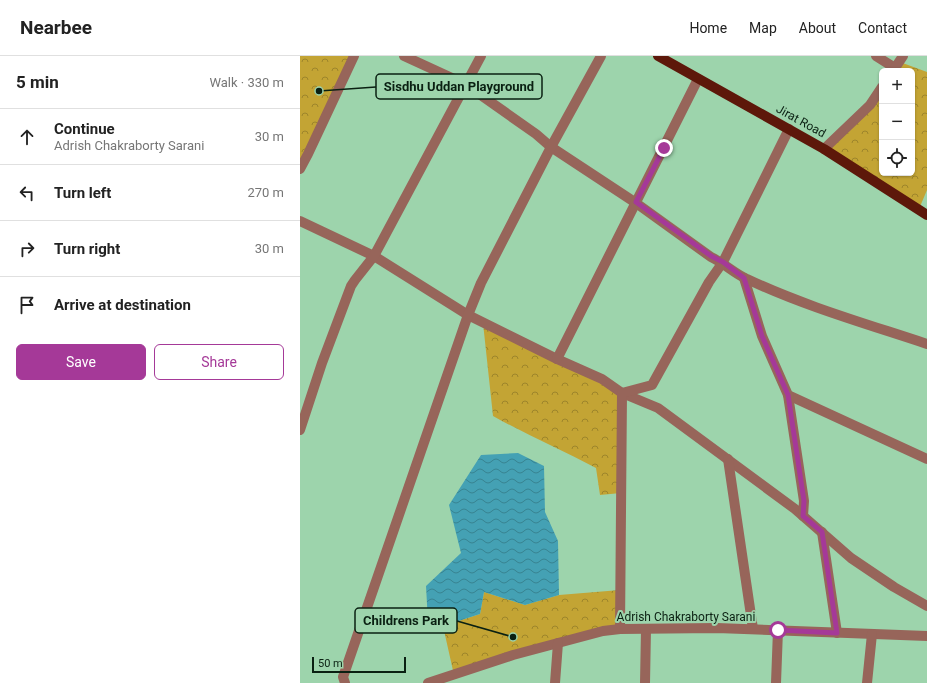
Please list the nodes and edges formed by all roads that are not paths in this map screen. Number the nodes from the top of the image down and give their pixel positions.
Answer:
1 (354, 56) edge
2 (404, 56) edge
3 (481, 56) edge
4 (601, 56) edge
5 (658, 56) edge
6 (876, 56) edge
7 (903, 56) edge
8 (893, 68) edge
9 (895, 68) edge
10 (698, 79) junction
11 (465, 84) junction
12 (879, 92) edge
13 (789, 129) junction
14 (550, 147) junction
15 (824, 149) junction
16 (300, 169) edge
17 (636, 202) junction
18 (927, 215) edge
19 (300, 221) edge
20 (374, 256) junction
21 (723, 262) junction
22 (744, 278) junction
23 (468, 315) junction
24 (927, 344) edge
25 (557, 359) junction
26 (622, 393) junction
27 (788, 395) junction
28 (300, 430) edge
29 (728, 459) junction
30 (927, 459) edge
31 (803, 516) junction
32 (822, 532) junction
33 (927, 606) edge
34 (620, 629) junction
35 (646, 629) junction
36 (753, 629) junction
37 (778, 630) junction
38 (837, 633) junction
39 (872, 634) junction
40 (927, 636) edge
41 (558, 643) junction
42 (345, 683) edge
43 (428, 683) edge
44 (555, 683) edge
45 (645, 683) edge
46 (776, 683) edge
47 (868, 683) edge

1 - 16 street
2 - 11 street
3 - 11 street
4 - 14 street
5 - 10 main road, Jirat Road
6 - 8 street
7 - 9 street
10 - 13 main road, Jirat Road
10 - 17 street
11 - 14 street
11 - 20 street
12 - 15 street
13 - 15 main road, Jirat Road
13 - 21 street
14 - 17 street
14 - 23 street
15 - 18 main road, Jirat Road
17 - 21 street
17 - 25 street
19 - 20 street
20 - 23 street
20 - 28 street
21 - 22 street
21 - 26 street
22 - 24 street
22 - 27 street
23 - 25 street
23 - 42 street
25 - 26 street
26 - 29 street
26 - 34 street
27 - 30 street
27 - 31 street
29 - 31 street
29 - 36 street
31 - 32 street
32 - 33 street
32 - 38 street
34 - 35 street, Adrish Chakraborty Sarani
34 - 41 street, Adrish Chakraborty Sarani
35 - 36 street, Adrish Chakraborty Sarani
35 - 45 street
36 - 37 street, Adrish Chakraborty Sarani
37 - 38 street, Adrish Chakraborty Sarani
37 - 46 street
38 - 39 street, Adrish Chakraborty Sarani
39 - 40 street, Adrish Chakraborty Sarani
39 - 47 street
41 - 43 street, Adrish Chakraborty Sarani
41 - 44 street

